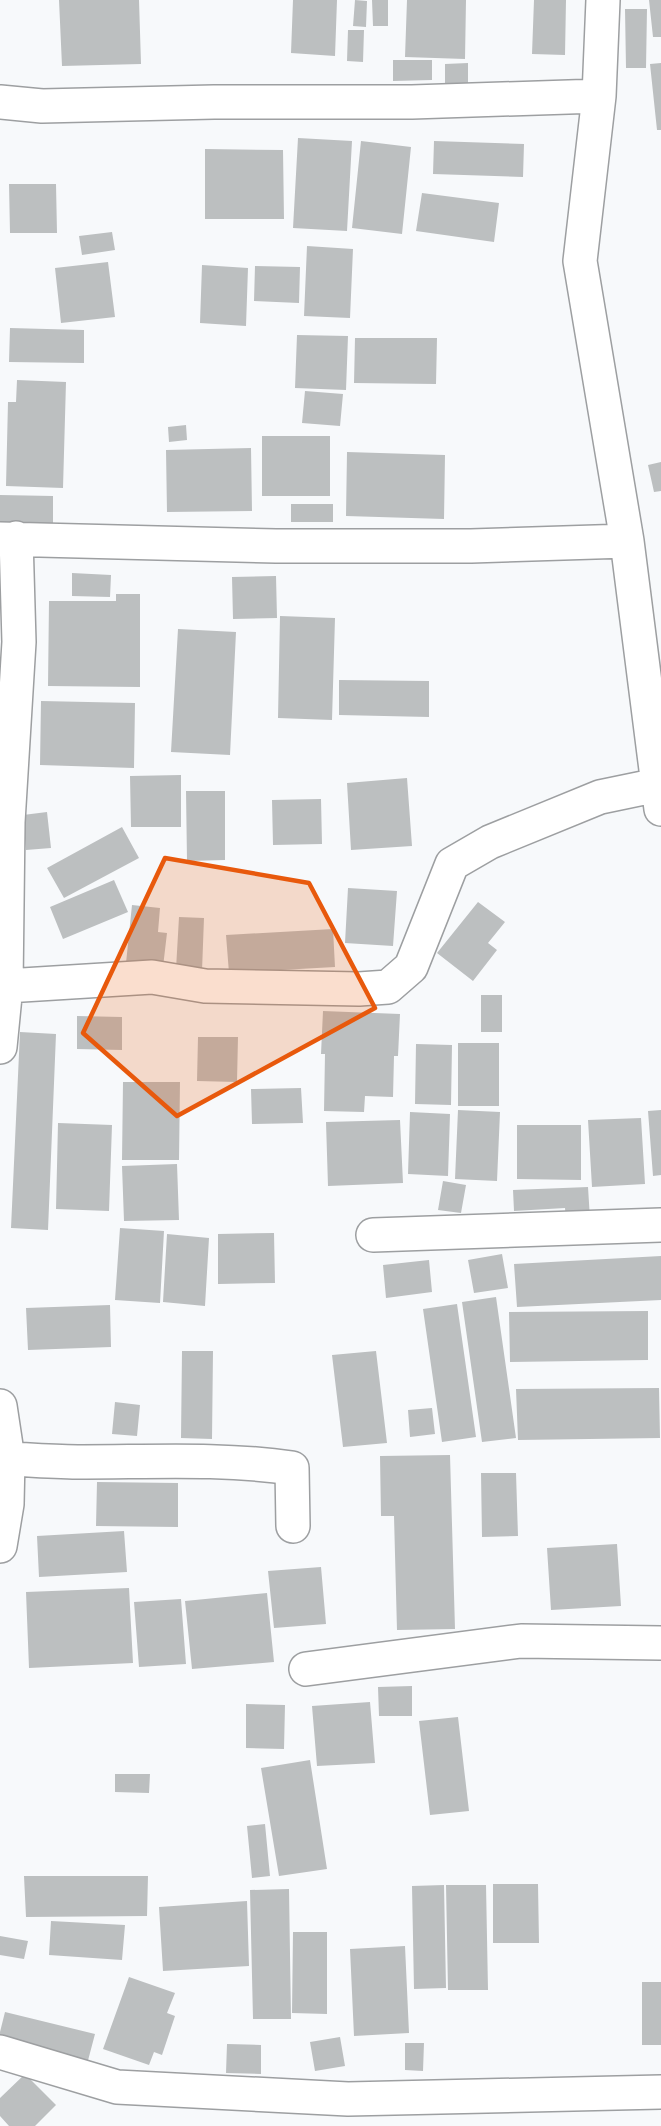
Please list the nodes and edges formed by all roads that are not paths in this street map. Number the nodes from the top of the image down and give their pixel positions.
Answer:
1 (603, 0) edge
2 (599, 96) junction
3 (0, 102) edge
4 (8, 538) edge
5 (627, 541) junction
6 (660, 797) edge
7 (6, 986) junction
8 (0, 1047) edge
9 (661, 1225) edge
10 (373, 1235) dead end
11 (0, 1407) edge
12 (8, 1459) junction
13 (293, 1526) dead end
14 (0, 1546) edge
15 (661, 1643) edge
16 (306, 1669) dead end
17 (0, 2052) edge
18 (661, 2092) edge

1 - 2 street
2 - 3 street
2 - 5 street
4 - 5 street
4 - 7 street
5 - 6 street
6 - 7 street
7 - 8 street
9 - 10 street
11 - 12 street
12 - 13 street
12 - 14 street
15 - 16 street
17 - 18 street

